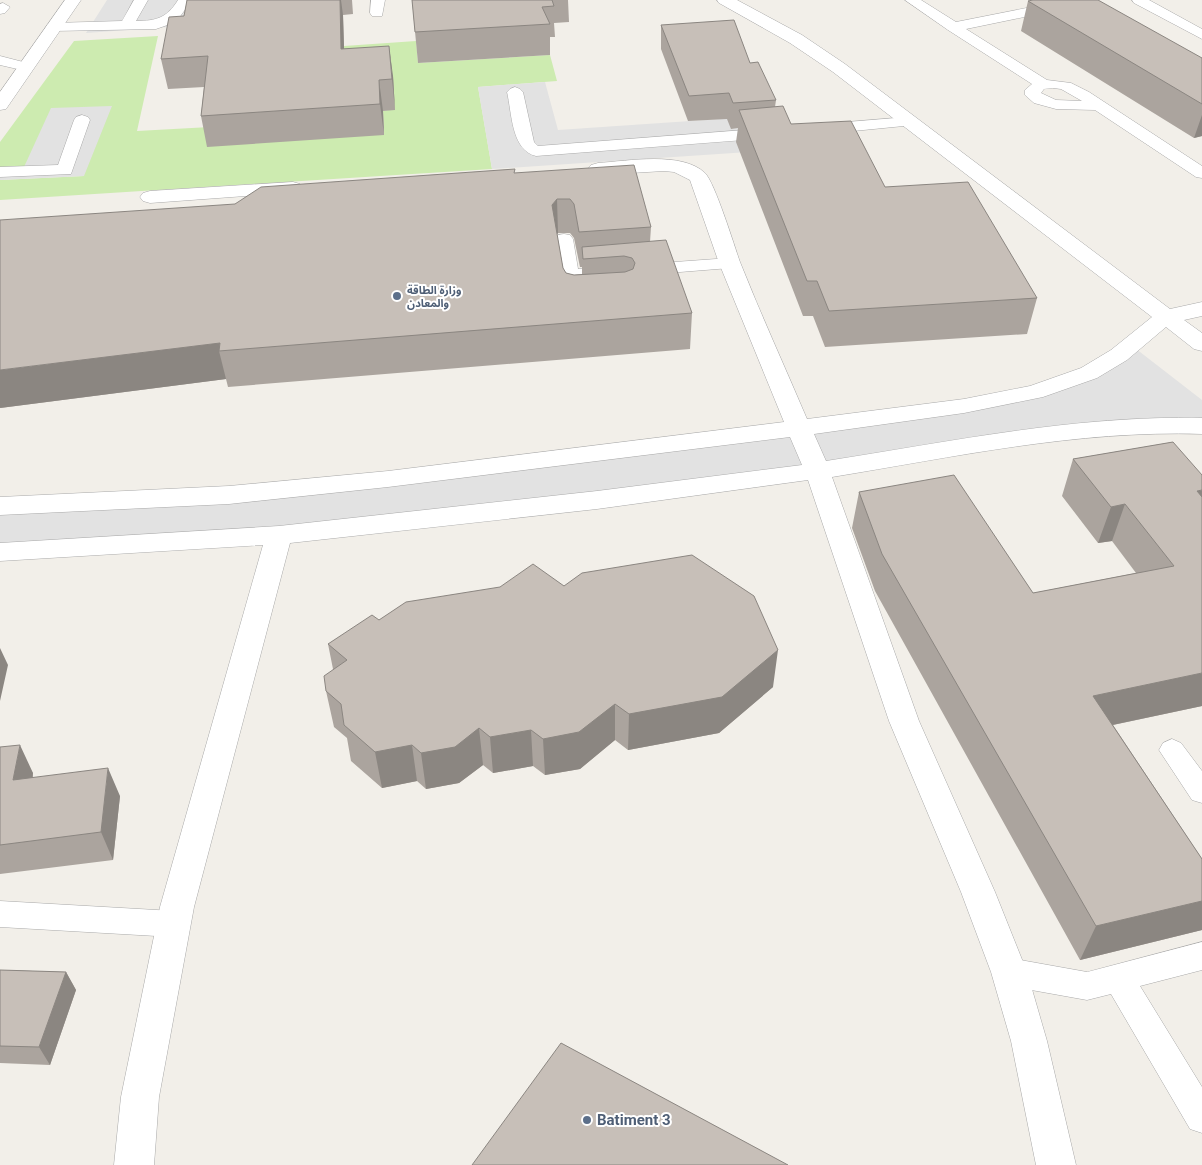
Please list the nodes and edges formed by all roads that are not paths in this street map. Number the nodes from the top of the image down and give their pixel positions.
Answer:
1 (73, 0) edge
2 (141, 0) edge
3 (185, 0) edge
4 (725, 0) edge
5 (912, 0) edge
6 (1087, 0) edge
7 (1139, 0) edge
8 (126, 26) junction
9 (53, 27) junction
10 (953, 27) junction
11 (1202, 35) edge
12 (0, 60) edge
13 (26, 67) junction
14 (515, 92) dead end
15 (0, 104) edge
16 (82, 120) dead end
17 (908, 122) junction
18 (811, 130) edge
19 (782, 132) edge
20 (575, 170) edge
21 (0, 172) edge
22 (1202, 173) edge
23 (308, 187) edge
24 (150, 197) dead end
25 (564, 239) dead end
26 (730, 263) junction
27 (570, 275) junction
28 (591, 301) edge
29 (1202, 309) edge
30 (1165, 317) junction
31 (1202, 344) edge
32 (1202, 426) edge
33 (800, 428) junction
34 (817, 471) junction
35 (0, 506) edge
36 (278, 535) junction
37 (0, 552) edge
38 (1172, 750) dead end
39 (1202, 792) edge
40 (0, 914) edge
41 (174, 924) junction
42 (1202, 956) edge
43 (1009, 972) junction
44 (1118, 978) junction
45 (1202, 1117) edge
46 (134, 1165) edge
47 (1056, 1165) edge

1 - 9 street
2 - 8 lane
3 - 8 lane
4 - 17 street
5 - 10 lane
6 - 10 lane
7 - 11 lane
8 - 9 lane
9 - 13 street
10 - 22 lane
12 - 13 lane
13 - 15 street
14 - 19 lane
16 - 21 lane
17 - 18 lane
17 - 30 street
20 - 26 street
23 - 24 street
25 - 27 lane
26 - 27 lane
26 - 33 street
27 - 28 lane
29 - 30 street
30 - 31 street
30 - 33 street
32 - 34 street
33 - 34 street
33 - 35 street
34 - 36 street
34 - 43 street
36 - 37 street
36 - 41 street
38 - 39 lane
40 - 41 lane
41 - 46 street
42 - 44 lane
43 - 44 lane
43 - 47 street
44 - 45 lane

